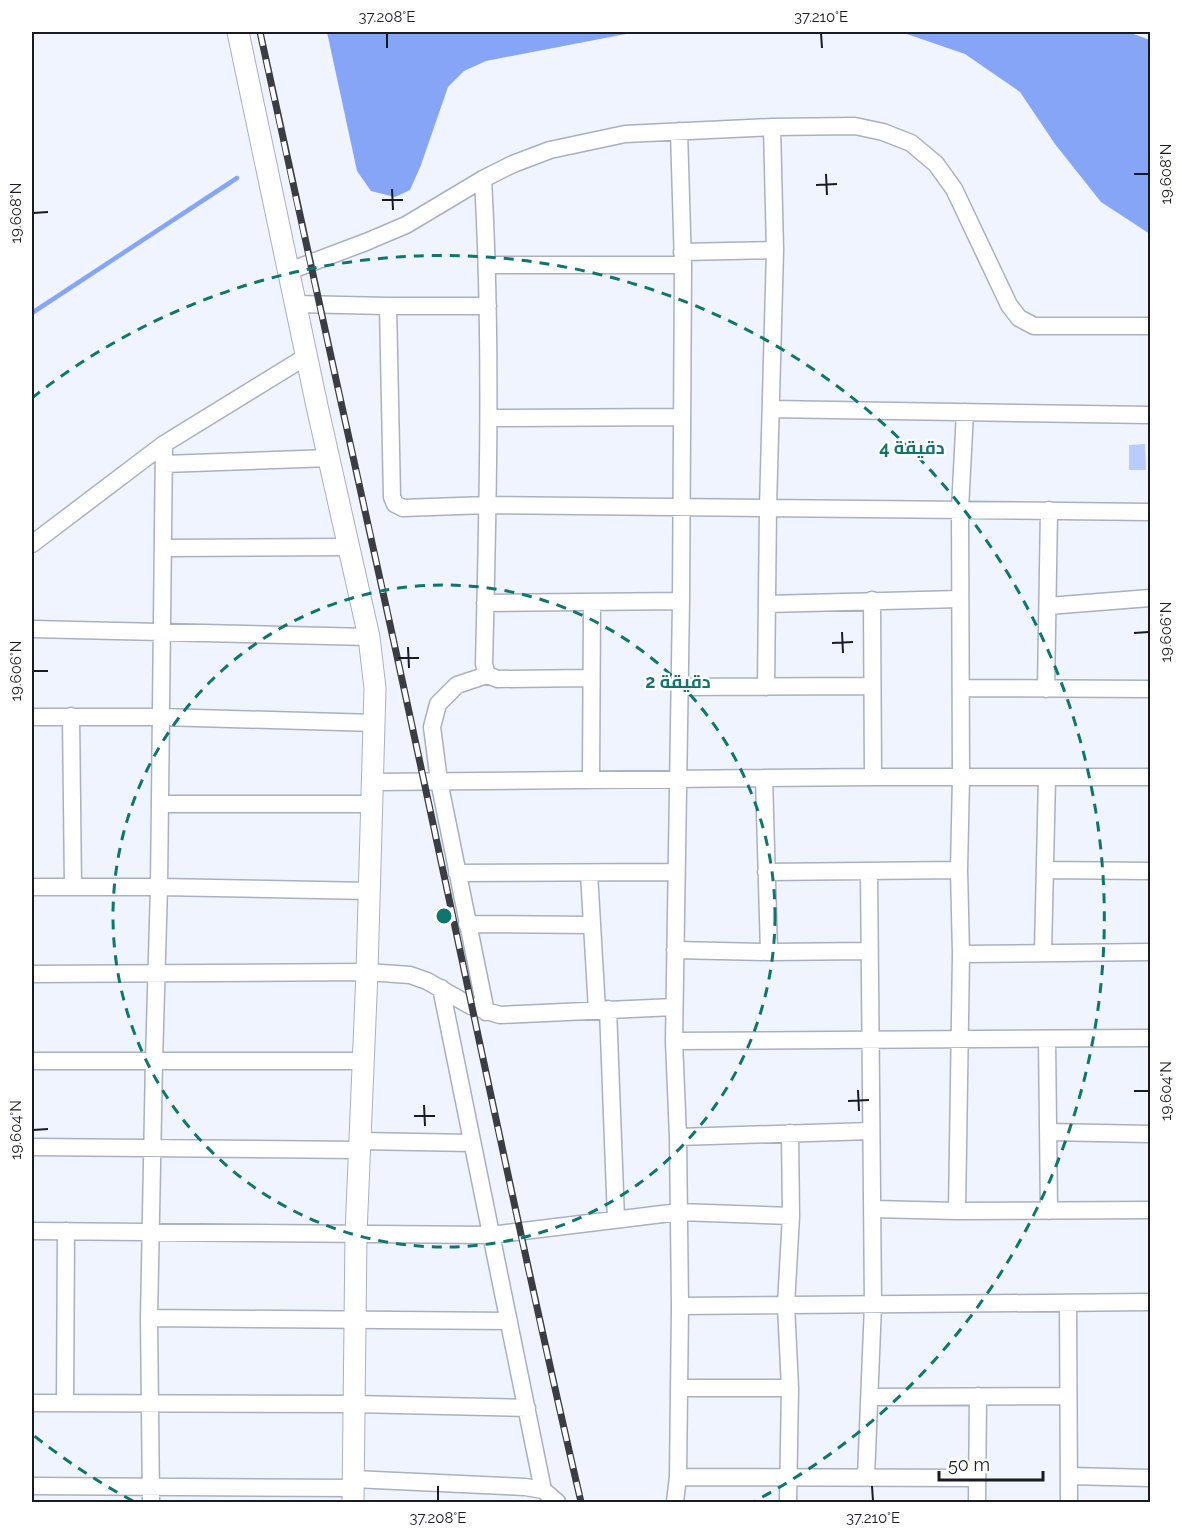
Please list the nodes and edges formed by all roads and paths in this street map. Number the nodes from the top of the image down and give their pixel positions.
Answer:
1 (238, 32) edge
2 (772, 127) junction
3 (679, 131) junction
4 (483, 179) junction
5 (775, 250) junction
6 (682, 258) junction
7 (488, 265) junction
8 (289, 271) junction
9 (296, 304) junction
10 (388, 306) junction
11 (488, 306) junction
12 (1150, 326) edge
13 (307, 356) junction
14 (771, 409) junction
15 (964, 412) junction
16 (1150, 416) edge
17 (681, 417) junction
18 (489, 418) junction
19 (164, 444) junction
20 (330, 458) junction
21 (164, 464) junction
22 (487, 505) junction
23 (681, 508) junction
24 (768, 508) junction
25 (960, 509) junction
26 (1049, 510) junction
27 (1150, 512) edge
28 (32, 544) edge
29 (349, 547) junction
30 (163, 548) junction
31 (1150, 598) edge
32 (960, 599) junction
33 (872, 600) junction
34 (592, 602) junction
35 (681, 602) junction
36 (485, 603) junction
37 (767, 604) junction
38 (1048, 606) junction
39 (32, 629) edge
40 (161, 632) junction
41 (369, 637) junction
42 (487, 675) junction
43 (591, 678) junction
44 (872, 686) junction
45 (680, 687) junction
46 (766, 687) junction
47 (962, 688) junction
48 (1046, 689) junction
49 (1150, 689) edge
50 (32, 717) edge
51 (71, 717) junction
52 (161, 717) junction
53 (375, 723) junction
54 (873, 777) junction
55 (961, 777) junction
56 (1047, 777) junction
57 (1150, 777) edge
58 (678, 778) junction
59 (764, 778) junction
60 (591, 779) junction
61 (439, 781) junction
62 (373, 782) junction
63 (160, 804) junction
64 (372, 804) junction
65 (959, 870) junction
66 (1045, 870) junction
67 (869, 871) junction
68 (1150, 871) edge
69 (676, 872) junction
70 (766, 872) junction
71 (457, 873) junction
72 (589, 873) junction
73 (32, 887) edge
74 (73, 887) junction
75 (159, 887) junction
76 (369, 891) junction
77 (467, 924) junction
78 (592, 925) junction
79 (675, 950) junction
80 (869, 951) junction
81 (769, 952) junction
82 (1043, 952) junction
83 (1150, 952) edge
84 (961, 954) junction
85 (367, 972) junction
86 (32, 974) edge
87 (156, 974) junction
88 (441, 988) junction
89 (674, 1007) junction
90 (602, 1010) junction
91 (486, 1012) junction
92 (1150, 1038) edge
93 (1047, 1039) junction
94 (870, 1040) junction
95 (960, 1040) junction
96 (674, 1041) junction
97 (32, 1061) edge
98 (153, 1061) junction
99 (363, 1061) junction
100 (872, 1131) junction
101 (1048, 1132) junction
102 (790, 1133) junction
103 (1150, 1134) edge
104 (678, 1137) junction
105 (472, 1143) junction
106 (359, 1146) junction
107 (32, 1147) edge
108 (154, 1148) junction
109 (873, 1209) junction
110 (1150, 1210) edge
111 (957, 1211) junction
112 (1049, 1211) junction
113 (679, 1212) junction
114 (791, 1216) junction
115 (616, 1219) junction
116 (32, 1230) edge
117 (66, 1231) junction
118 (151, 1233) junction
119 (356, 1234) junction
120 (491, 1235) junction
121 (1150, 1302) edge
122 (1068, 1303) junction
123 (786, 1305) junction
124 (873, 1305) junction
125 (680, 1306) junction
126 (149, 1318) junction
127 (355, 1320) junction
128 (509, 1321) junction
129 (679, 1388) junction
130 (790, 1388) junction
131 (978, 1396) junction
132 (1068, 1396) junction
133 (870, 1398) junction
134 (32, 1403) edge
135 (65, 1403) junction
136 (149, 1404) junction
137 (354, 1404) junction
138 (526, 1408) junction
139 (1069, 1476) junction
140 (678, 1477) junction
141 (866, 1477) junction
142 (788, 1478) junction
143 (977, 1478) junction
144 (1150, 1478) edge
145 (32, 1486) edge
146 (353, 1490) edge
147 (543, 1490) junction
148 (151, 1495) edge
149 (557, 1503) edge
150 (675, 1503) edge
151 (788, 1503) edge
152 (977, 1503) edge
153 (1068, 1503) edge

1 - 8 main road
2 - 3 street
2 - 5 street
2 - 12 street
3 - 4 street
3 - 6 street
4 - 7 street
4 - 8 street
5 - 6 street
5 - 14 street
6 - 7 street
6 - 17 street
7 - 11 street
8 - 9 main road
9 - 10 street
9 - 13 main road
10 - 11 street
10 - 22 street
11 - 18 street
13 - 19 street
13 - 20 main road
14 - 15 street
14 - 24 street
15 - 16 street
15 - 25 street
17 - 18 street
17 - 23 street
18 - 22 street
19 - 21 street
19 - 28 street
20 - 21 street
20 - 29 main road
21 - 30 street
22 - 23 street
22 - 36 street
23 - 24 street
23 - 35 street
24 - 25 street
24 - 37 street
25 - 26 street
25 - 32 street
26 - 27 street
26 - 38 street
29 - 30 street
29 - 41 main road
30 - 40 street
31 - 38 street
32 - 33 street
32 - 47 street
33 - 37 street
33 - 44 street
34 - 35 street
34 - 36 street
34 - 43 street
35 - 45 street
36 - 42 street
37 - 46 street
38 - 48 street
39 - 40 street
40 - 41 street
40 - 52 street
41 - 53 main road
42 - 43 street
42 - 61 street
43 - 60 street
44 - 46 street
44 - 54 street
45 - 46 street
45 - 58 street
47 - 48 street
47 - 55 street
48 - 49 street
50 - 51 street
51 - 52 street
51 - 74 street
52 - 53 street
52 - 63 street
53 - 62 main road
54 - 55 street
54 - 59 street
55 - 56 street
55 - 65 street
56 - 57 street
56 - 66 street
58 - 59 street
58 - 60 street
58 - 69 street
59 - 70 street
60 - 61 street
61 - 62 street
61 - 71 street
62 - 64 main road
63 - 64 street
63 - 75 street
64 - 76 main road
65 - 67 street
65 - 84 street
66 - 68 street
66 - 82 street
67 - 70 street
67 - 80 street
69 - 72 street
69 - 79 street
70 - 81 street
71 - 72 street
71 - 77 street
72 - 78 street
73 - 74 street
74 - 75 street
75 - 76 street
75 - 87 street
76 - 85 main road
77 - 78 street
77 - 91 street
78 - 90 street
79 - 81 street
79 - 89 street
80 - 81 street
80 - 94 street
82 - 83 street
82 - 84 street
84 - 95 street
85 - 87 street
85 - 88 street
85 - 99 main road
86 - 87 street
87 - 98 street
88 - 91 street
88 - 105 street
89 - 90 street
89 - 96 street
90 - 91 street
90 - 115 street
92 - 93 street
93 - 95 street
93 - 101 street
94 - 95 street
94 - 96 street
94 - 100 street
95 - 111 street
96 - 104 street
97 - 98 street
98 - 99 street
98 - 108 street
99 - 106 main road
100 - 102 street
100 - 109 street
101 - 103 street
101 - 112 street
102 - 104 street
102 - 114 street
104 - 113 street
105 - 106 street
105 - 120 street
106 - 108 street
106 - 119 main road
107 - 108 street
108 - 118 street
109 - 111 street
109 - 124 street
110 - 112 street
111 - 112 street
113 - 114 street
113 - 115 street
113 - 125 street
114 - 123 street
115 - 120 street
116 - 117 street
117 - 118 street
117 - 135 street
118 - 119 street
118 - 126 street
119 - 120 street
119 - 127 main road
120 - 128 street
121 - 122 street
122 - 124 street
122 - 132 street
123 - 124 street
123 - 125 street
123 - 130 street
124 - 133 street
125 - 129 street
126 - 127 street
126 - 136 street
127 - 128 street
127 - 137 main road
128 - 138 street
129 - 130 street
129 - 140 street
130 - 142 street
131 - 132 street
131 - 133 street
131 - 143 street
132 - 139 street
133 - 141 street
134 - 135 street
135 - 136 street
136 - 137 street
136 - 148 street
137 - 138 street
137 - 146 main road
138 - 147 street
139 - 144 street
139 - 153 street
140 - 142 street
140 - 150 street
141 - 142 street
141 - 143 street
142 - 151 street
143 - 152 street
145 - 148 street
146 - 147 street
146 - 148 street
147 - 149 street

